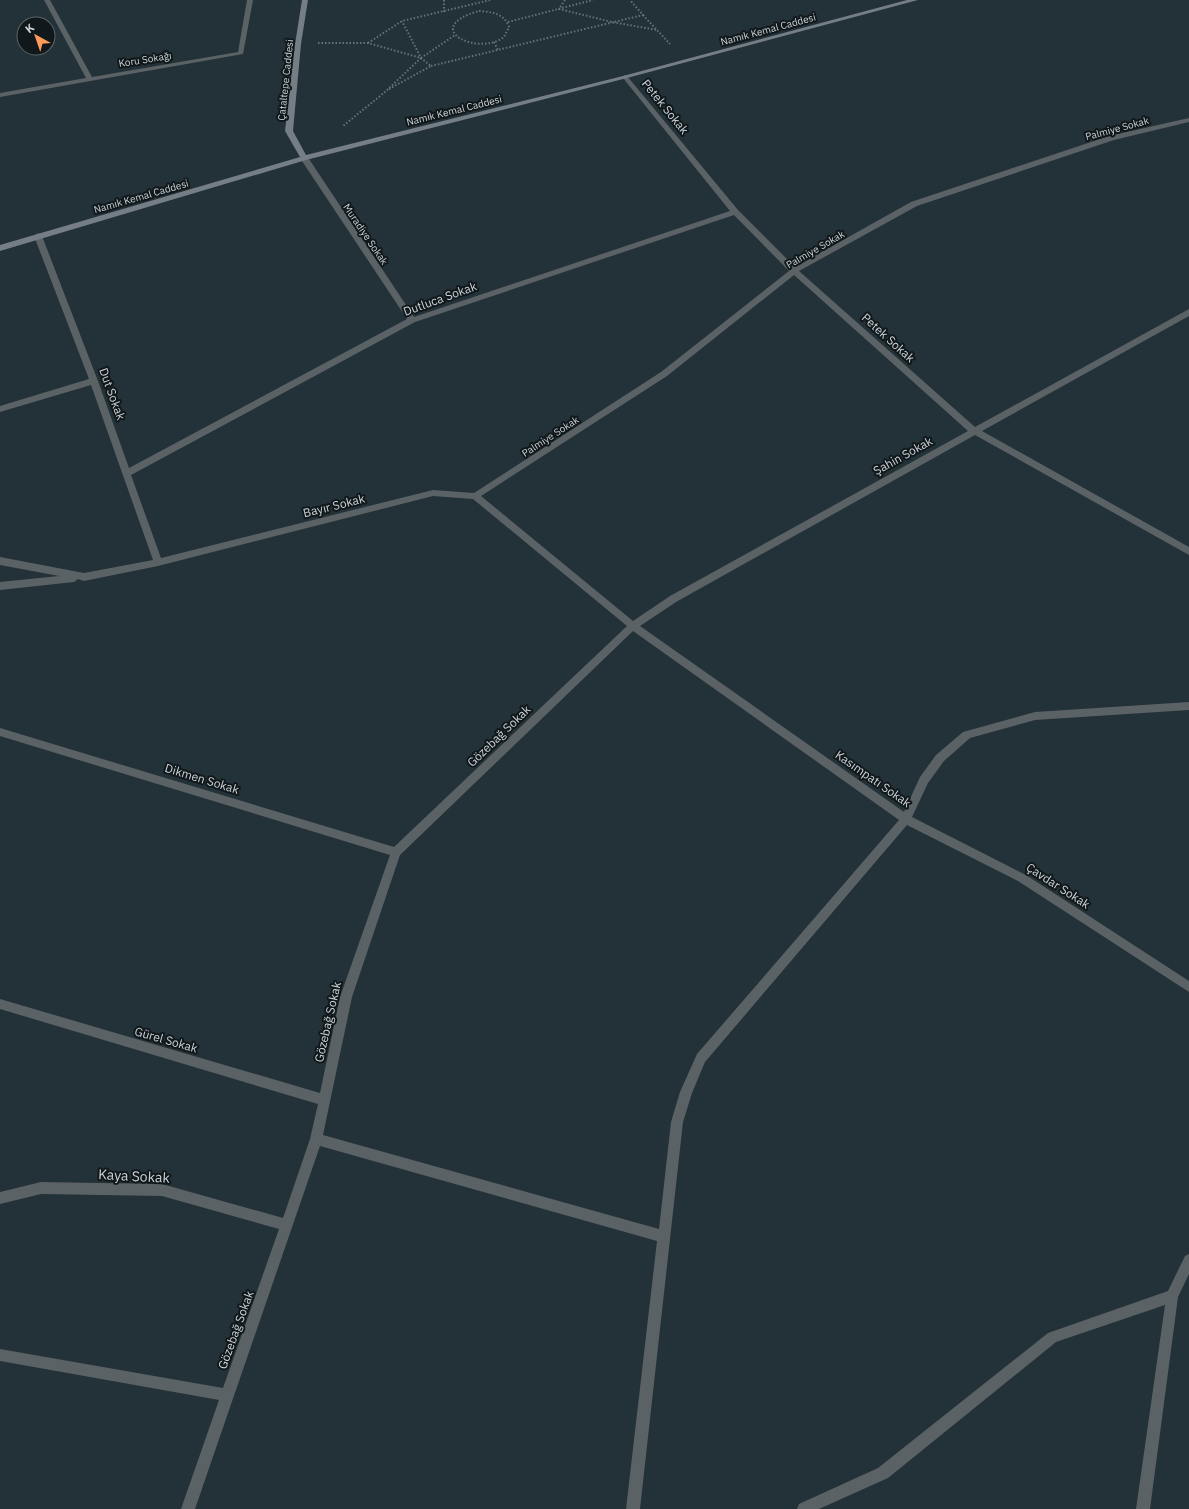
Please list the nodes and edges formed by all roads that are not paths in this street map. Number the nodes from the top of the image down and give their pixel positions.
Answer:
1 (47, 0) edge
2 (250, 0) edge
3 (305, 0) edge
4 (915, 0) edge
5 (625, 77) junction
6 (89, 78) junction
7 (0, 95) edge
8 (1189, 120) edge
9 (304, 158) junction
10 (736, 212) junction
11 (38, 236) junction
12 (0, 248) edge
13 (794, 271) junction
14 (1189, 312) edge
15 (412, 320) junction
16 (94, 381) junction
17 (0, 409) edge
18 (974, 430) junction
19 (127, 473) junction
20 (475, 496) junction
21 (1189, 551) edge
22 (0, 561) edge
23 (158, 562) junction
24 (84, 577) junction
25 (0, 586) edge
26 (633, 626) junction
27 (1189, 706) edge
28 (0, 732) edge
29 (906, 819) junction
30 (396, 852) junction
31 (1189, 987) edge
32 (0, 1004) edge
33 (324, 1100) junction
34 (316, 1139) junction
35 (0, 1198) edge
36 (287, 1225) junction
37 (664, 1237) junction
38 (1189, 1260) edge
39 (1172, 1296) junction
40 (0, 1355) edge
41 (226, 1395) junction
42 (188, 1509) edge
43 (633, 1509) edge
44 (804, 1509) edge
45 (1143, 1509) edge

1 - 6 street
2 - 6 street, Koru Sokağı
3 - 9 main road, Çataltepe Caddesi
4 - 5 main road, Namık Kemal Caddesi
5 - 9 main road, Namık Kemal Caddesi
5 - 10 street, Petek Sokak
6 - 7 street, Koru Sokağı
8 - 13 street, Palmiye Sokak
9 - 11 main road, Namık Kemal Caddesi
9 - 15 street, Muradiye Sokak
10 - 13 street, Petek Sokak
10 - 15 street, Dutluca Sokak
11 - 12 main road, Namık Kemal Caddesi
11 - 16 street, Dut Sokak
13 - 18 street, Petek Sokak
13 - 20 street, Palmiye Sokak
14 - 18 street, Şahin Sokak
15 - 19 street, Dutluca Sokak
16 - 17 street
16 - 19 street, Dut Sokak
18 - 21 street, Petek Sokak
18 - 26 street, Şahin Sokak
19 - 23 street, Dut Sokak
20 - 23 street, Bayır Sokak
20 - 26 street
22 - 24 street, Bayır Sokak
23 - 24 street, Bayır Sokak
24 - 25 street
26 - 29 street, Kasımpatı Sokak
26 - 30 street, Gözebağ Sokak
27 - 29 street, Kasımpatı Sokak
28 - 30 street, Dikmen Sokak
29 - 31 street, Çavdar Sokak
29 - 37 street
30 - 33 street, Gözebağ Sokak
32 - 33 street, Gürel Sokak
33 - 34 street, Gözebağ Sokak
34 - 36 street, Gözebağ Sokak
34 - 37 street
35 - 36 street, Kaya Sokak
36 - 41 street, Gözebağ Sokak
37 - 43 street
38 - 39 street
39 - 44 street
39 - 45 street
40 - 41 street
41 - 42 street, Gözebağ Sokak

